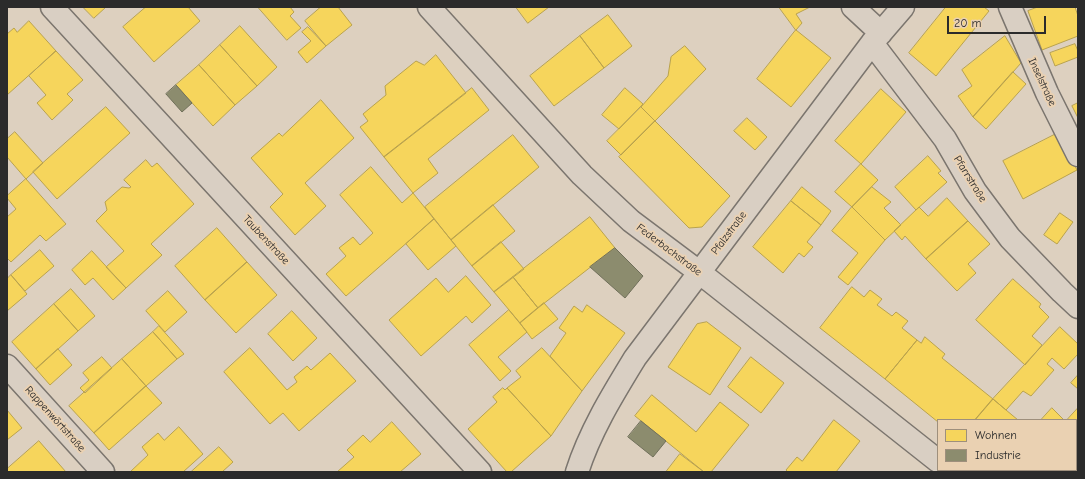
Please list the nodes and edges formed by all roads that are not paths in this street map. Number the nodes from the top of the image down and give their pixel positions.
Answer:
1 (52, 7) edge
2 (430, 7) edge
3 (853, 7) edge
4 (903, 7) edge
5 (1010, 7) edge
6 (876, 38) junction
7 (1078, 155) edge
8 (699, 272) junction
9 (1078, 307) edge
10 (7, 366) edge
11 (937, 459) edge
12 (103, 472) edge
13 (480, 472) edge
14 (577, 472) edge

1 - 13 street, Taubenstraße
2 - 8 street, Federbachstraße
3 - 6 street, Pfarrstraße
4 - 6 street, Pfalzstraße
5 - 7 street, Inselstraße
6 - 8 street, Pfalzstraße
6 - 9 street, Pfarrstraße
8 - 11 street, Federbachstraße
8 - 14 street, Pfalzstraße
10 - 12 street, Rappenwörtstraße

